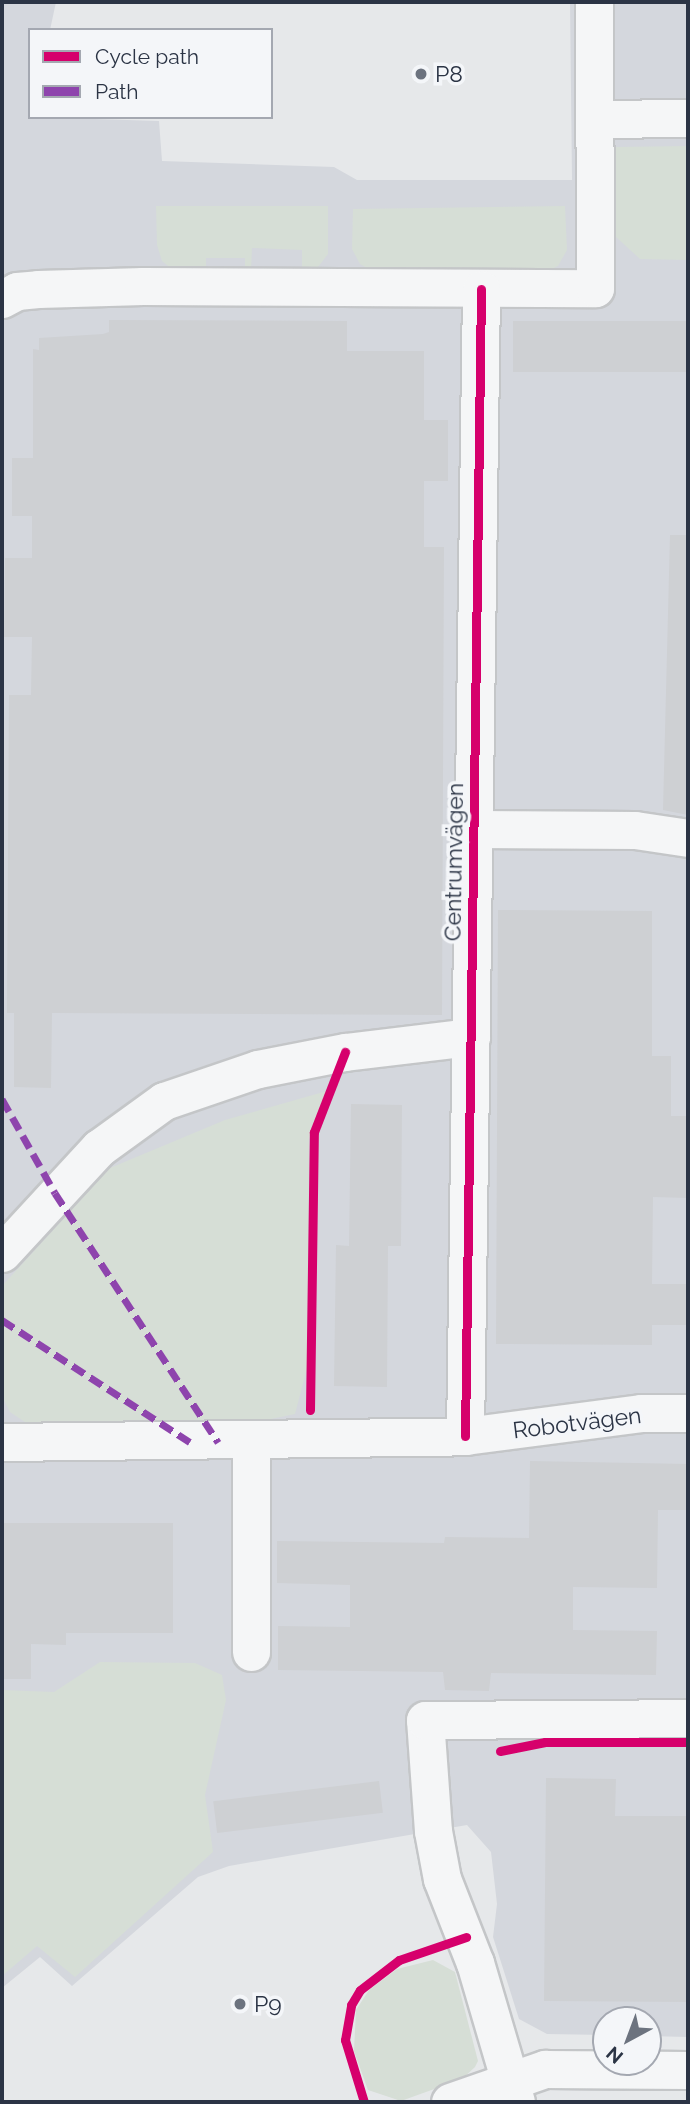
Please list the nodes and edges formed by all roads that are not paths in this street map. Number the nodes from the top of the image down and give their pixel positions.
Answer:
1 (594, 2) edge
2 (688, 118) edge
3 (594, 119) junction
4 (481, 289) junction
5 (2, 299) edge
6 (474, 829) junction
7 (688, 838) edge
8 (471, 1037) junction
9 (2, 1253) edge
10 (688, 1413) edge
11 (465, 1436) junction
12 (2, 1442) edge
13 (251, 1442) junction
14 (251, 1652) dead end
15 (688, 1718) edge
16 (688, 2070) edge
17 (512, 2092) edge
18 (450, 2102) edge

1 - 3 street
2 - 3 street
3 - 4 street
4 - 5 street
4 - 6 street, Centrumvägen
6 - 7 street
6 - 8 street, Centrumvägen
8 - 9 street
8 - 11 street, Centrumvägen
10 - 11 street, Robotvägen
11 - 13 street, Robotvägen
12 - 13 street, Robotvägen
13 - 14 street
15 - 17 street
16 - 17 street
17 - 18 street

